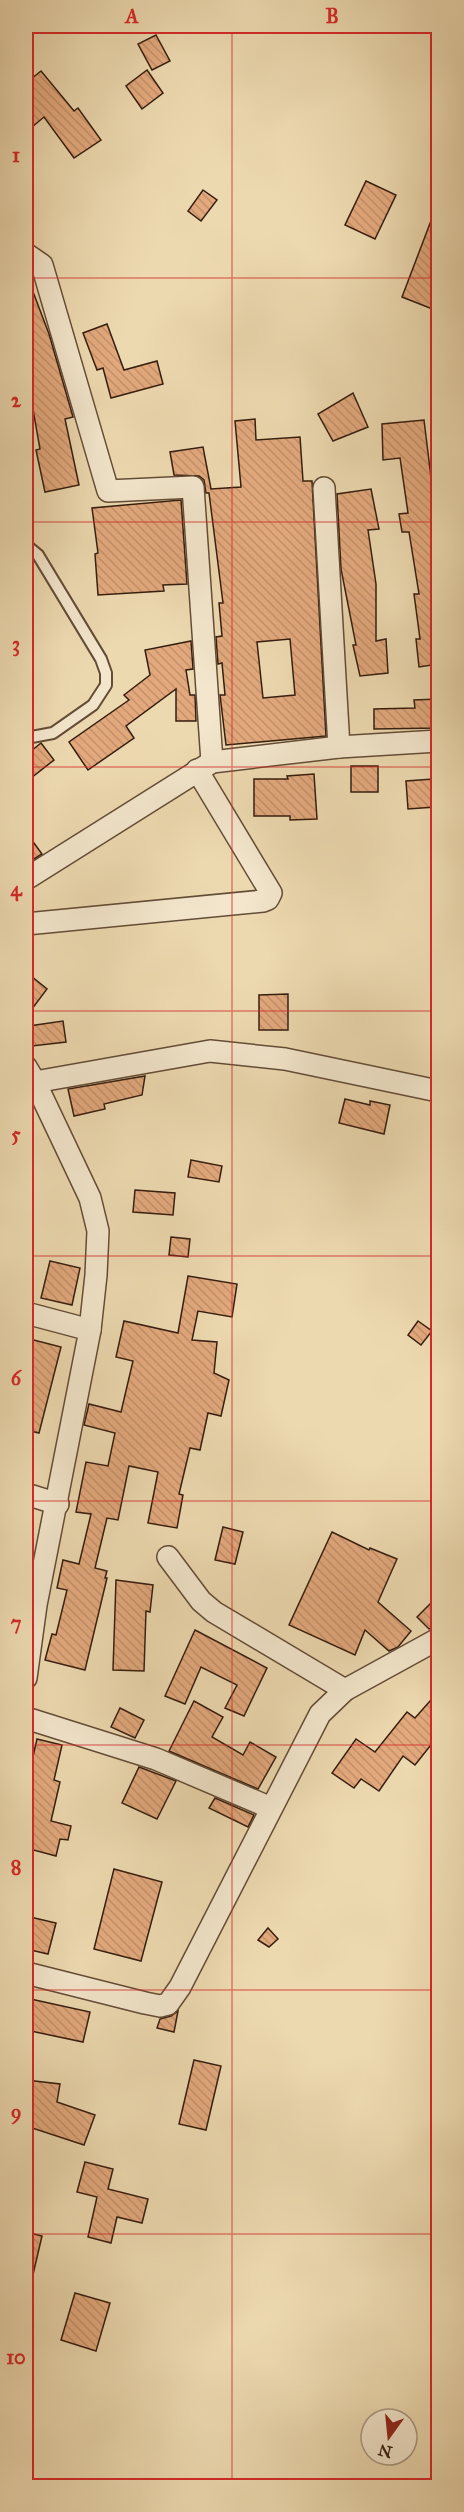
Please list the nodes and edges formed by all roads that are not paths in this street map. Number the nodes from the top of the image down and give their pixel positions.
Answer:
1 (26, 254) edge
2 (324, 488) dead end
3 (26, 545) edge
4 (26, 738) edge
5 (438, 741) edge
6 (339, 747) junction
7 (204, 766) junction
8 (26, 879) edge
9 (26, 924) edge
10 (30, 1074) edge
11 (438, 1091) edge
12 (26, 1313) edge
13 (90, 1330) junction
14 (26, 1494) edge
15 (58, 1504) junction
16 (168, 1557) dead end
17 (30, 1617) edge
18 (438, 1639) edge
19 (26, 1678) edge
20 (345, 1690) junction
21 (26, 1718) edge
22 (271, 1808) junction
23 (26, 1973) edge

1 - 7 street
2 - 6 street
3 - 4 lane
5 - 6 street
6 - 7 street
7 - 8 street
7 - 9 street
10 - 11 street
10 - 13 street
12 - 13 street
13 - 15 street
14 - 15 street
15 - 17 street
16 - 20 street
17 - 19 street
18 - 20 street
20 - 22 street
21 - 22 street
22 - 23 street

